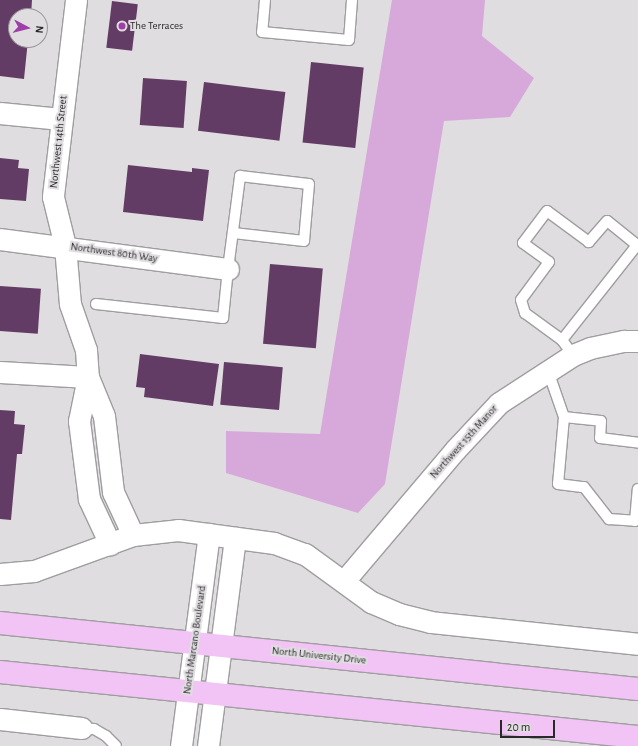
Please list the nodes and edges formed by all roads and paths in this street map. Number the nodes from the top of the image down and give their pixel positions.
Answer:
1 (76, 0) edge
2 (265, 0) edge
3 (352, 0) edge
4 (0, 113) edge
5 (61, 119) junction
6 (233, 233) junction
7 (0, 239) edge
8 (65, 246) junction
9 (228, 269) junction
10 (96, 304) dead end
11 (638, 341) edge
12 (567, 348) junction
13 (548, 371) junction
14 (0, 372) edge
15 (88, 377) junction
16 (564, 416) junction
17 (638, 443) edge
18 (638, 489) edge
19 (209, 534) junction
20 (133, 535) junction
21 (235, 538) junction
22 (110, 544) junction
23 (0, 574) edge
24 (344, 581) junction
25 (0, 623) edge
26 (194, 643) junction
27 (638, 644) edge
28 (221, 646) junction
29 (0, 672) edge
30 (638, 689) edge
31 (188, 692) junction
32 (214, 695) junction
33 (0, 718) edge
34 (82, 728) joint
35 (638, 737) edge
36 (116, 746) edge
37 (180, 746) edge
38 (208, 746) edge

1 - 5 street, Northwest 14th Street
2 - 3 lane
4 - 5 street
5 - 8 street, Northwest 14th Street
6 - 6 lane
6 - 9 lane
7 - 8 street, Northwest 80th Way
8 - 9 street, Northwest 80th Way
8 - 15 street, Northwest 14th Street
9 - 10 lane
11 - 12 street, Northwest 15th Manor
12 - 12 lane
12 - 13 street, Northwest 15th Manor
13 - 16 lane
13 - 24 street, Northwest 15th Manor
14 - 15 street
15 - 20 street, Northwest 14th Street
15 - 22 street, Northwest 14th Street
16 - 17 lane
16 - 18 lane
19 - 20 street
19 - 21 street
19 - 26 street, North Marcano Boulevard
20 - 22 street
21 - 24 street
21 - 28 street
22 - 23 street
24 - 27 street
25 - 26 main road, North University Drive
26 - 28 main road, North University Drive
26 - 31 street, North Marcano Boulevard
28 - 30 main road, North University Drive
28 - 32 street
29 - 31 main road
31 - 32 main road
31 - 37 street, North Marcano Boulevard
32 - 35 main road
32 - 38 street
33 - 34 street
34 - 36 lane

